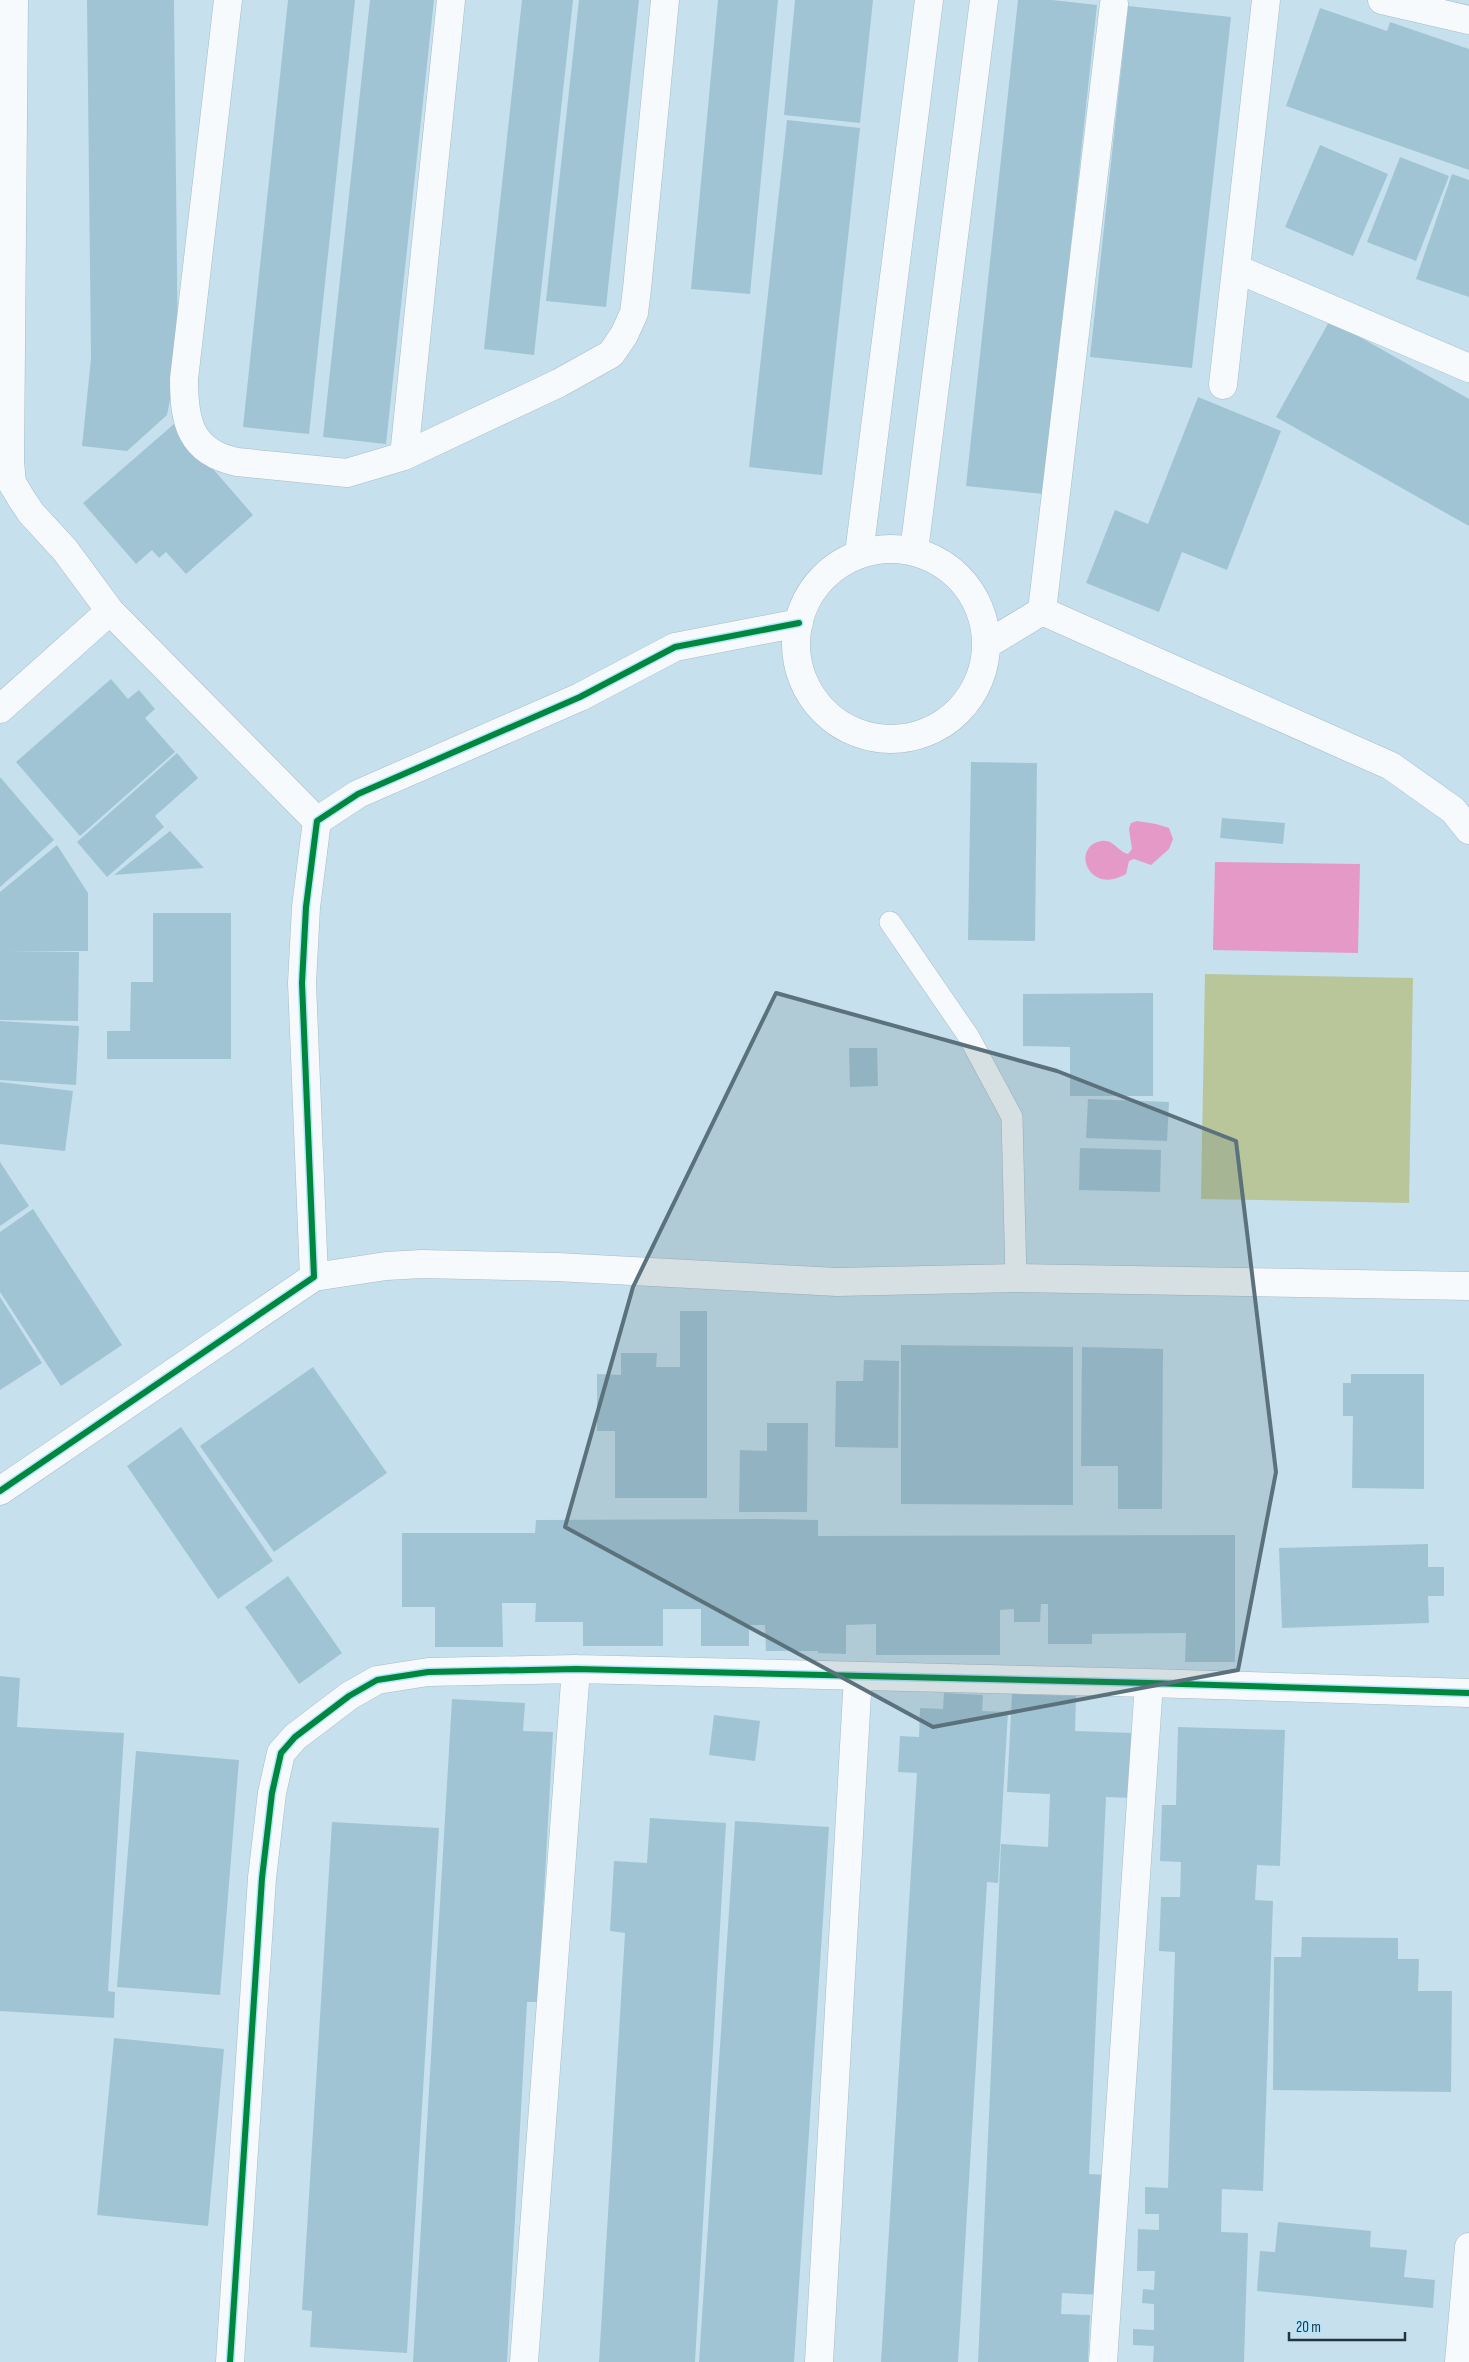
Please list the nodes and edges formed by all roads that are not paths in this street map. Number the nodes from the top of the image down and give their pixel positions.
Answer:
1 (14, 0) edge
2 (228, 0) edge
3 (451, 0) edge
4 (666, 0) edge
5 (929, 0) edge
6 (984, 0) edge
7 (1266, 0) edge
8 (1382, 0) edge
9 (1114, 4) dead end
10 (1469, 20) edge
11 (1237, 269) junction
12 (1469, 368) edge
13 (1223, 385) dead end
14 (404, 456) junction
15 (914, 551) junction
16 (859, 554) junction
17 (110, 611) junction
18 (1042, 612) junction
19 (799, 624) junction
20 (986, 645) junction
21 (0, 709) edge
22 (317, 822) junction
23 (1469, 830) edge
24 (890, 922) dead end
25 (314, 1277) junction
26 (1016, 1278) junction
27 (1469, 1286) edge
28 (0, 1491) edge
29 (576, 1669) junction
30 (858, 1676) junction
31 (1149, 1683) junction
32 (1469, 1694) edge
33 (1469, 2247) edge
34 (230, 2362) edge
35 (524, 2362) edge
36 (818, 2362) edge
37 (1103, 2362) edge
38 (1459, 2362) edge

1 - 17 street
2 - 14 street
3 - 14 street
4 - 14 street
5 - 16 street
6 - 15 street
7 - 11 street
8 - 10 street
9 - 18 street
11 - 12 street
11 - 13 street
15 - 16 street
15 - 20 street
16 - 19 street
17 - 21 street
17 - 22 street
18 - 20 street
18 - 23 street
19 - 20 street
19 - 22 street
22 - 25 street
24 - 26 lane
25 - 26 street
25 - 28 street
26 - 27 street
29 - 30 street
29 - 34 street
29 - 35 street
30 - 31 street
30 - 36 street
31 - 32 street
31 - 37 street
33 - 38 street

